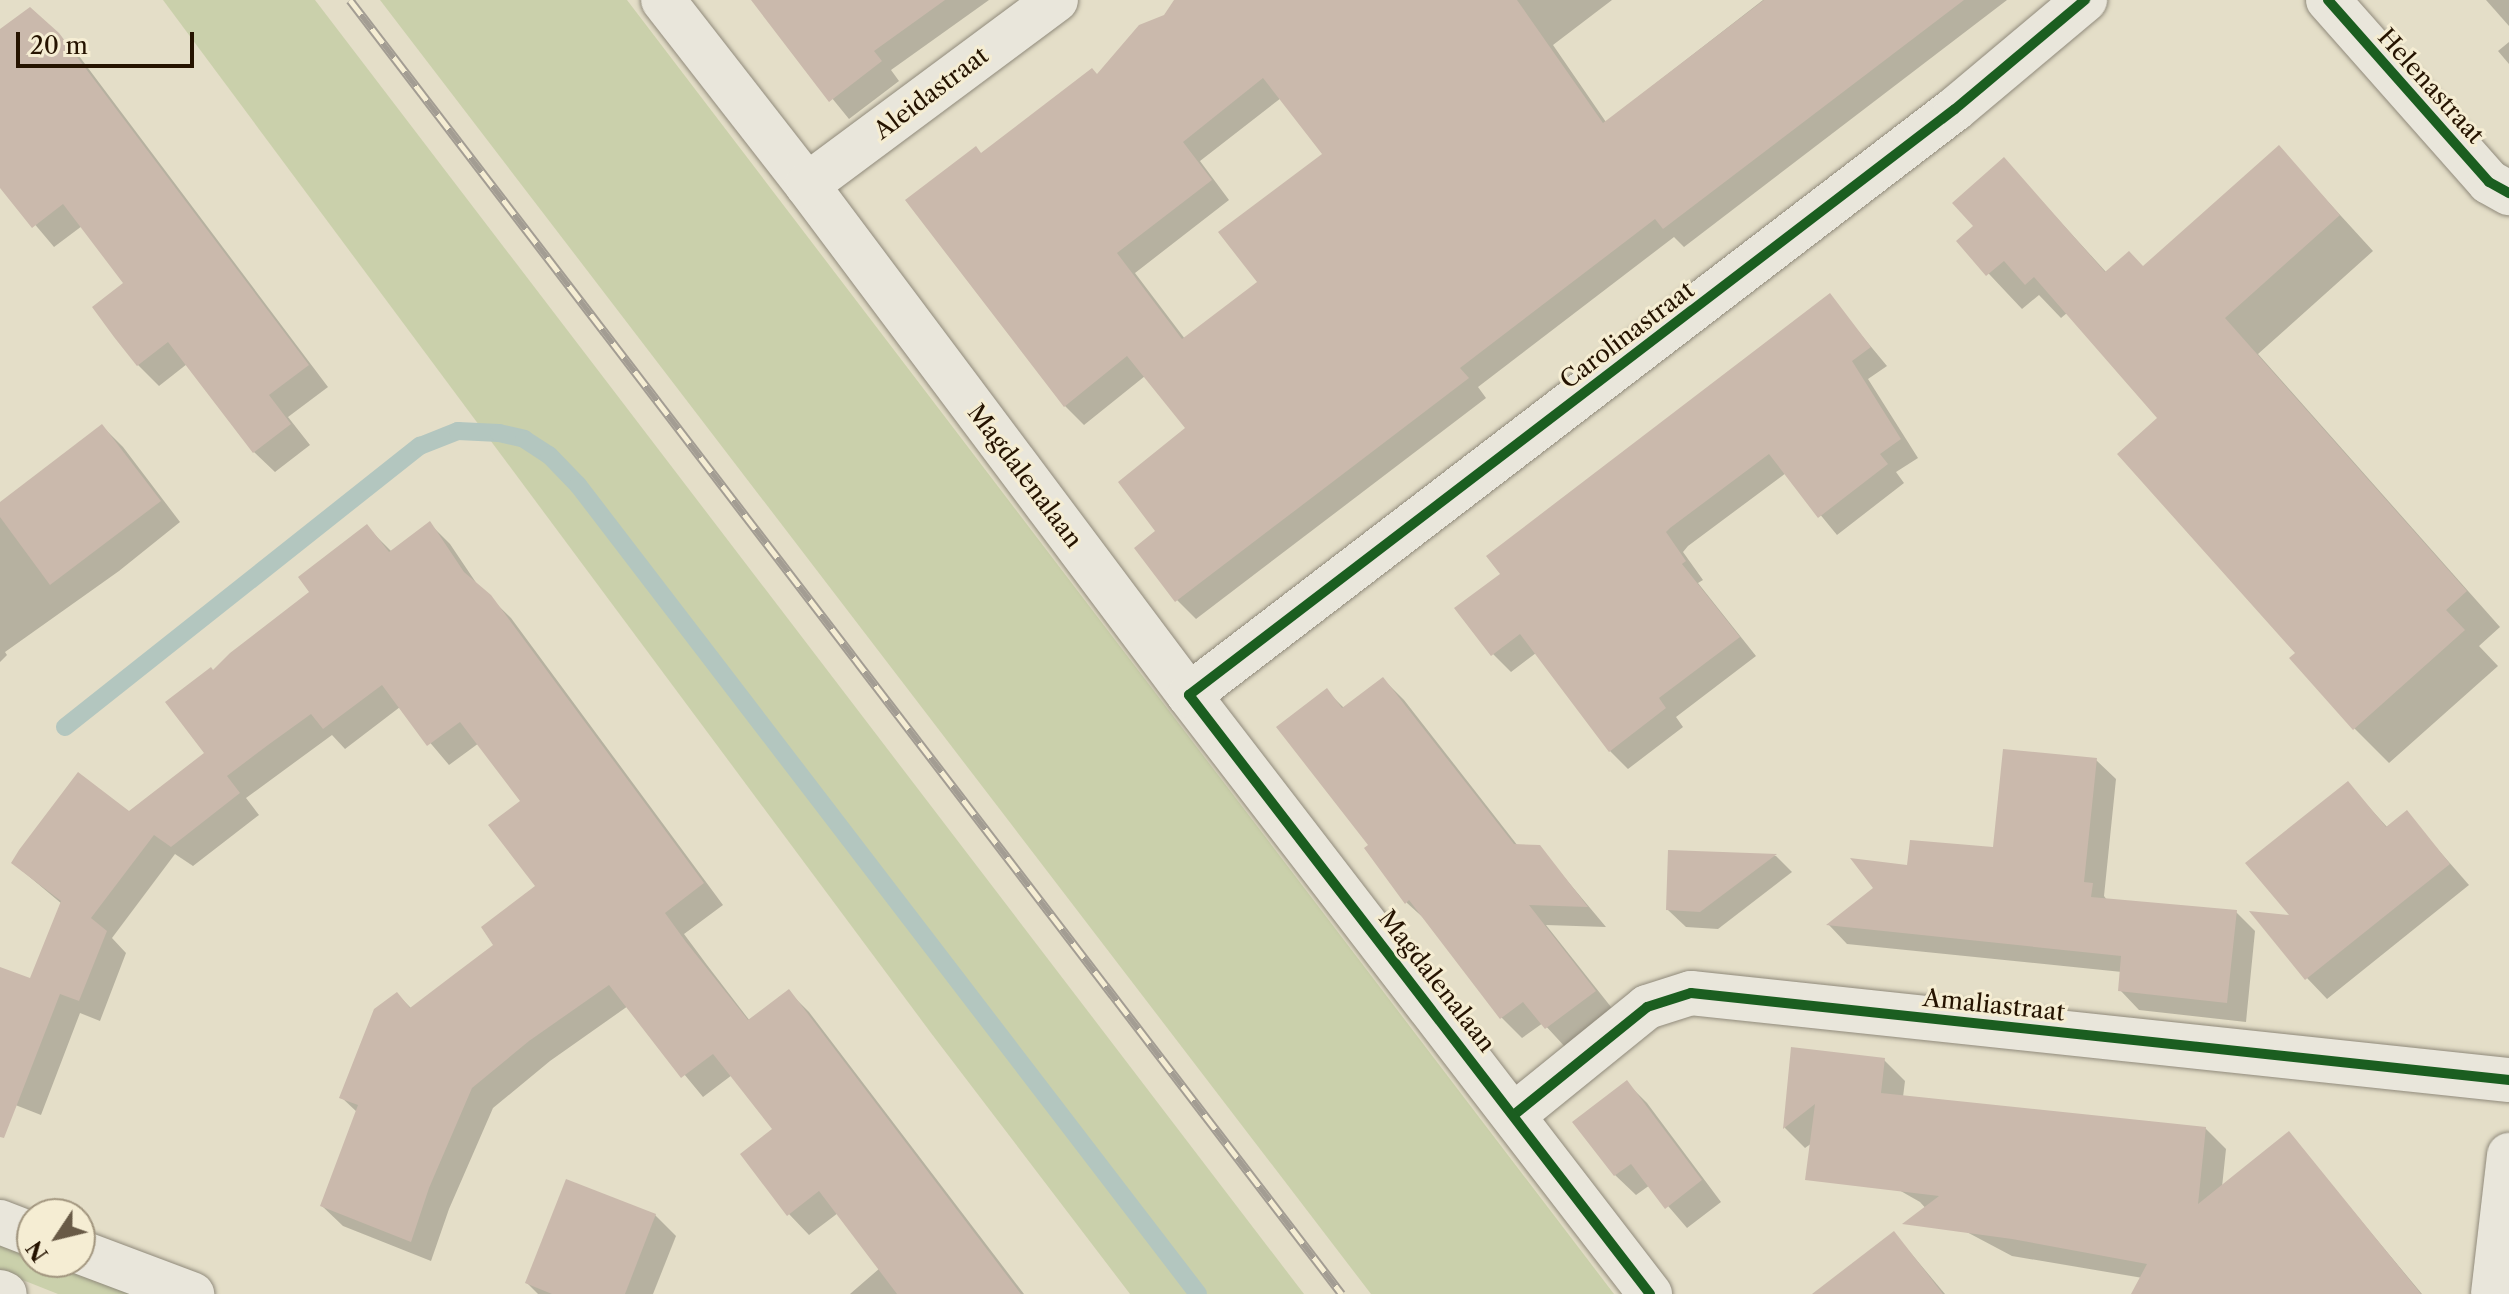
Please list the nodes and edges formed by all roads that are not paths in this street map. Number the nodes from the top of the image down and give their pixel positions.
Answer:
1 (663, 0) edge
2 (1056, 0) edge
3 (2085, 0) edge
4 (2328, 0) edge
5 (807, 185) junction
6 (2509, 193) edge
7 (1189, 695) junction
8 (2509, 1080) edge
9 (1515, 1114) junction
10 (2509, 1155) edge
11 (96, 1258) edge
12 (192, 1294) edge
13 (1650, 1294) edge
14 (2493, 1294) edge

1 - 5 street, Magdalenalaan
2 - 5 street, Aleidastraat
3 - 7 street, Carolinastraat
4 - 6 street, Helenastraat
5 - 7 street, Magdalenalaan
7 - 9 street, Magdalenalaan
8 - 9 street, Amaliastraat
9 - 13 street, Magdalenalaan
10 - 14 street
11 - 12 street

